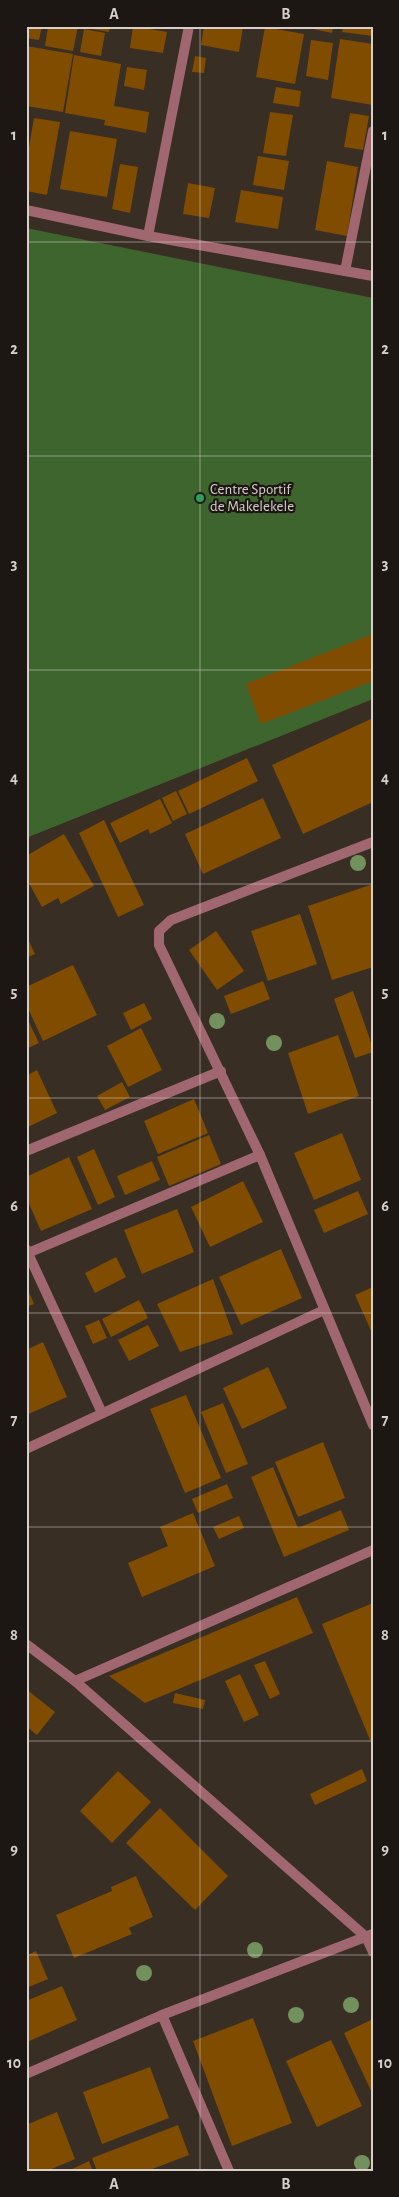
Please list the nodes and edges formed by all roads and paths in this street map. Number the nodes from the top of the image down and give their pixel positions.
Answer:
1 (190, 26) edge
2 (373, 131) edge
3 (26, 210) edge
4 (148, 236) junction
5 (345, 271) junction
6 (373, 276) edge
7 (373, 842) edge
8 (221, 1071) junction
9 (26, 1151) edge
10 (260, 1154) junction
11 (27, 1251) edge
12 (324, 1310) junction
13 (102, 1413) junction
14 (373, 1425) edge
15 (26, 1449) edge
16 (373, 1550) edge
17 (26, 1644) edge
18 (75, 1681) junction
19 (369, 1935) edge
20 (373, 1952) edge
21 (162, 2015) junction
22 (26, 2074) edge
23 (229, 2171) edge

1 - 4 street
2 - 5 street
3 - 4 street
4 - 5 street
5 - 6 street
7 - 8 street
8 - 9 street
8 - 10 street
10 - 11 street
10 - 12 street
11 - 13 street
12 - 13 street
12 - 14 street
13 - 15 street
16 - 18 street
17 - 18 street
18 - 19 street
19 - 20 street
19 - 21 street
21 - 22 street
21 - 23 street

